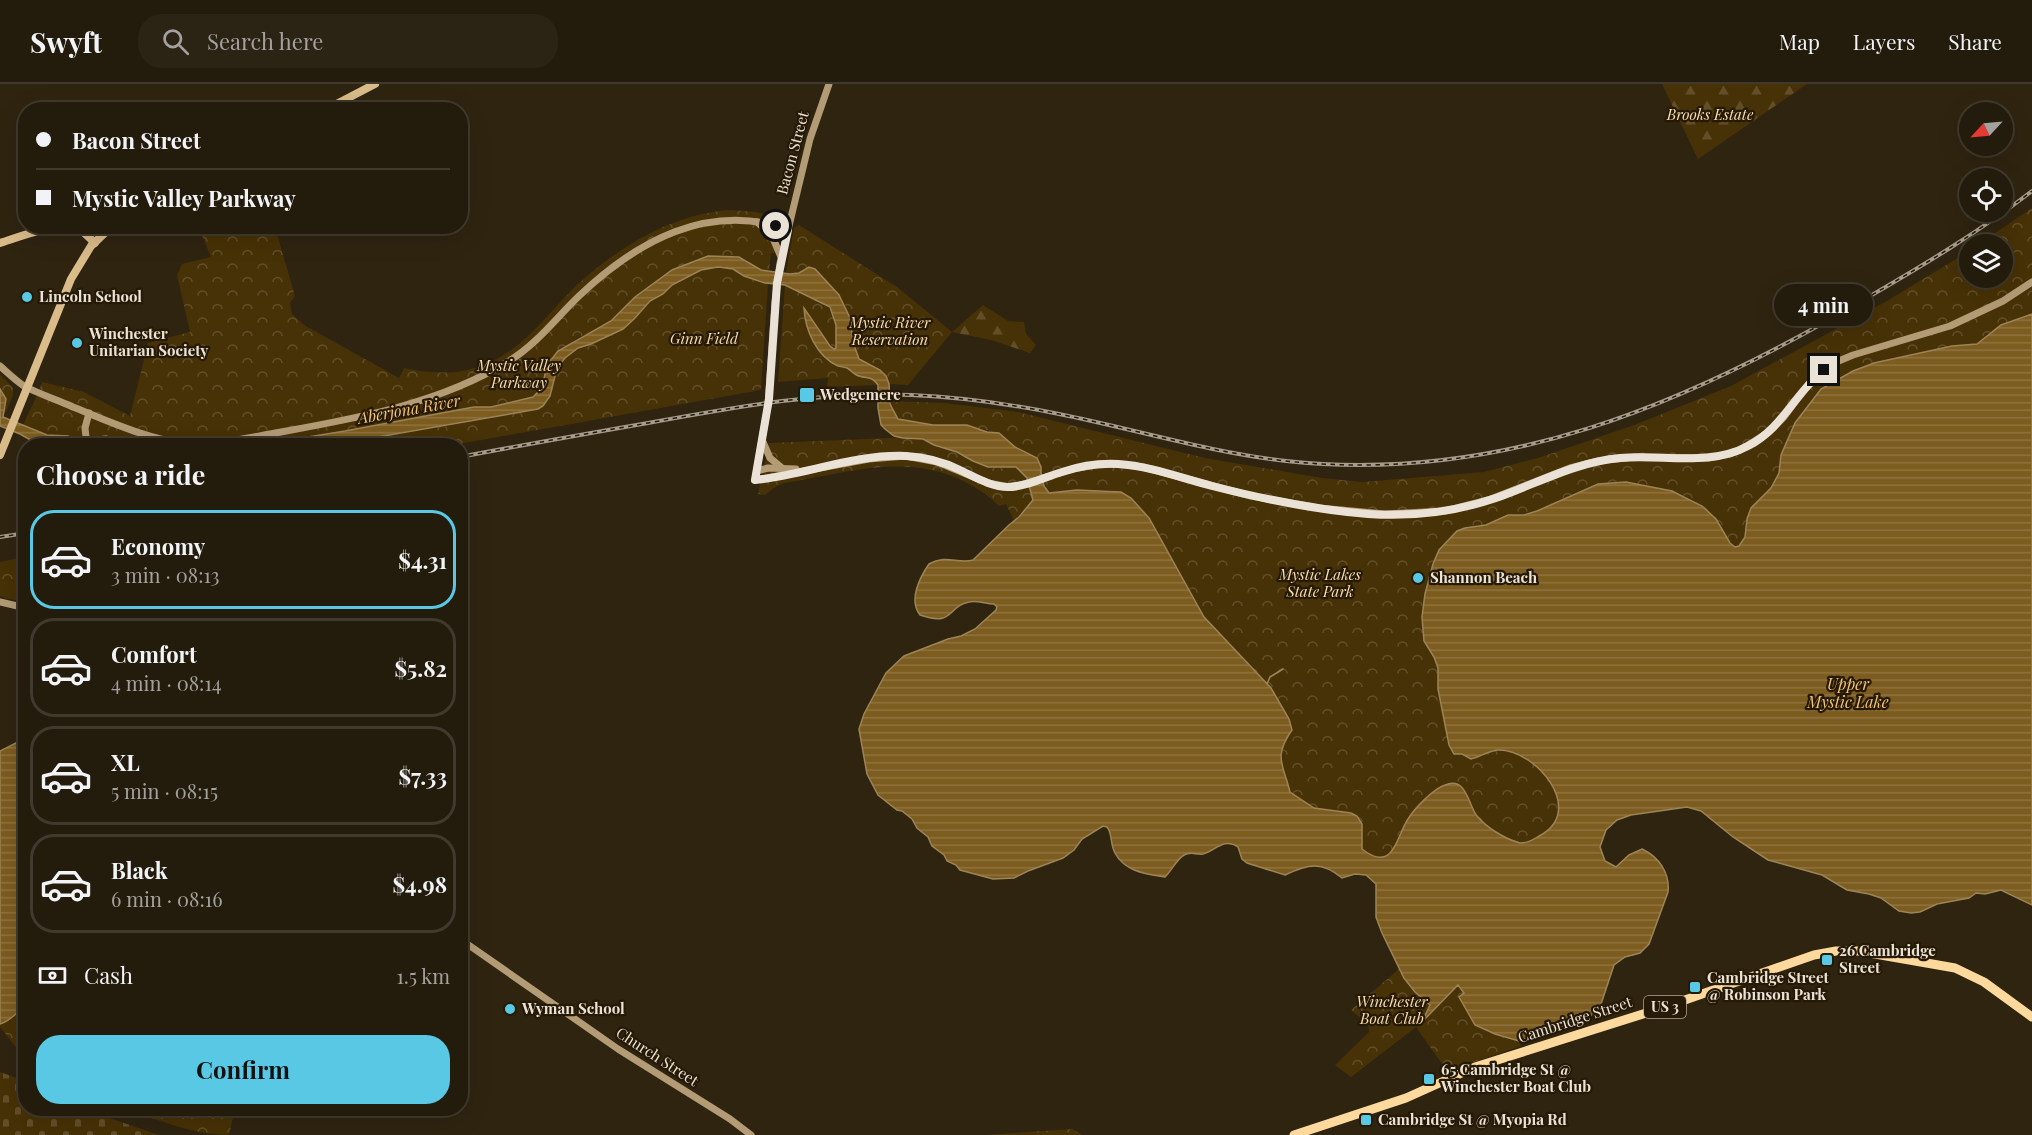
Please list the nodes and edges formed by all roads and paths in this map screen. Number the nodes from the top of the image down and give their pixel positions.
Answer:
1 (375, 84) edge
2 (829, 84) edge
3 (340, 102) edge
4 (755, 220) junction
5 (788, 230) junction
6 (29, 234) edge
7 (85, 234) edge
8 (104, 234) edge
9 (0, 243) edge
10 (95, 243) junction
11 (781, 258) junction
12 (2032, 282) edge
13 (0, 366) edge
14 (27, 388) junction
15 (89, 413) junction
16 (86, 438) edge
17 (159, 438) edge
18 (244, 438) edge
19 (763, 440) junction
20 (0, 455) edge
21 (785, 469) junction
22 (808, 469) junction
23 (757, 471) junction
24 (0, 602) edge
25 (18, 606) edge
26 (468, 945) edge
27 (2032, 1017) edge
28 (751, 1135) edge
29 (1294, 1135) edge

1 - 3 main road
2 - 5 main road, Bacon Street
4 - 5 main road
4 - 11 main road
4 - 18 main road
5 - 11 main road, Bacon Street
6 - 9 main road
7 - 10 main road
8 - 10 main road
10 - 14 main road
11 - 19 main road, Bacon Street
12 - 22 main road
13 - 14 main road
14 - 15 main road
14 - 20 main road
15 - 16 main road
15 - 17 main road
19 - 21 main road
19 - 23 main road, Bacon Street
21 - 22 main road
21 - 23 main road
22 - 23 main road, Bacon Street
24 - 25 main road
26 - 28 main road, Church Street
27 - 29 highway, Cambridge Street / US 3

